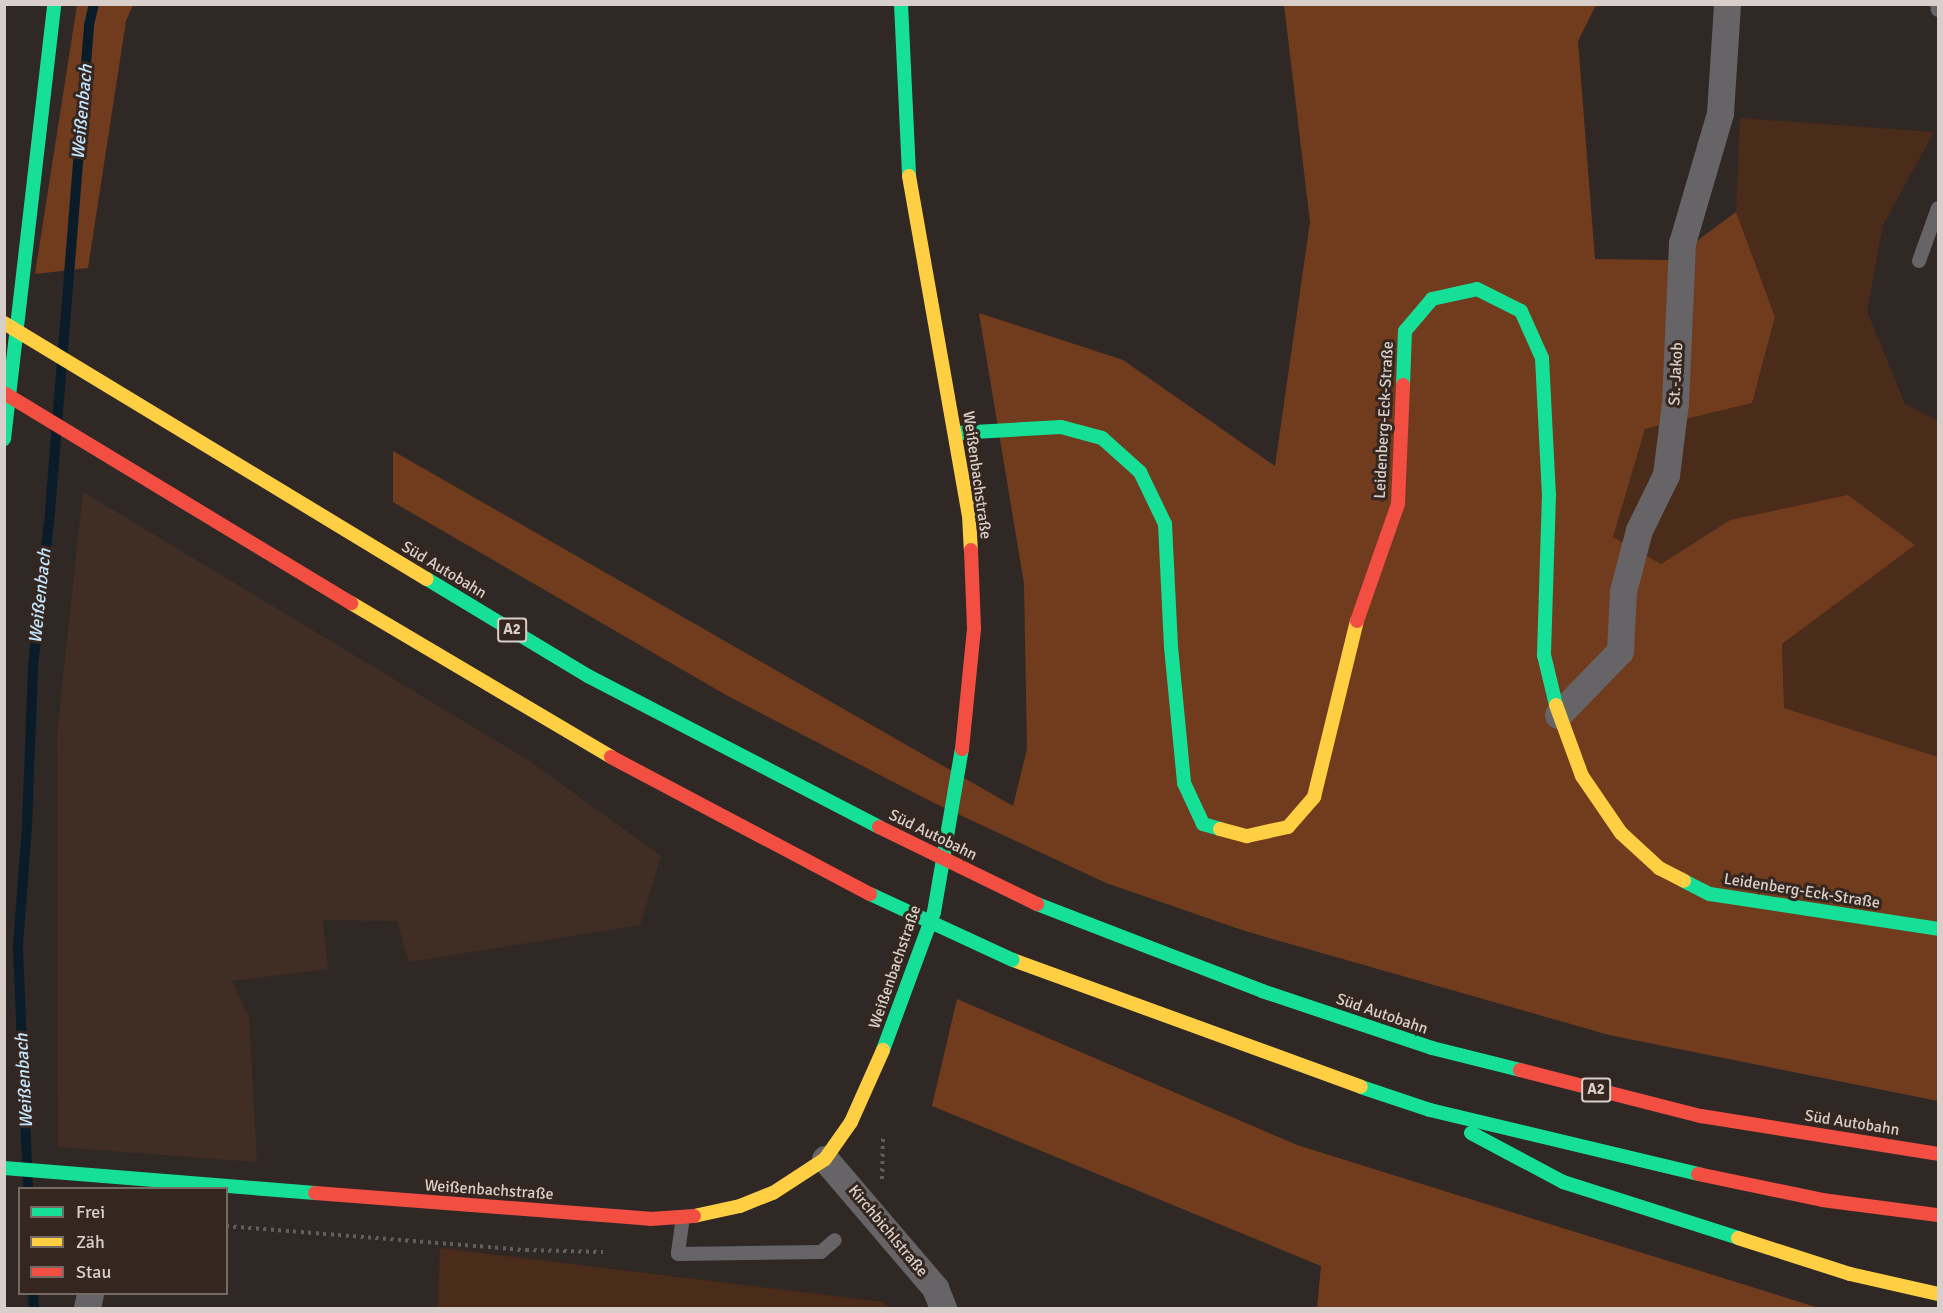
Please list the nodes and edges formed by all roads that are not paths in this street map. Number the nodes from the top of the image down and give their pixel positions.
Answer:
1 (54, 4) edge
2 (901, 4) edge
3 (1727, 4) edge
4 (1937, 4) edge
5 (1938, 10) edge
6 (1938, 208) edge
7 (1919, 261) dead end
8 (4, 323) edge
9 (4, 393) edge
10 (957, 433) junction
11 (4, 439) edge
12 (1558, 715) junction
13 (1938, 929) edge
14 (1430, 1110) junction
15 (1938, 1154) edge
16 (825, 1159) junction
17 (11, 1169) edge
18 (115, 1183) edge
19 (174, 1187) edge
20 (228, 1191) edge
21 (1938, 1215) edge
22 (683, 1217) junction
23 (835, 1240) dead end
24 (1938, 1294) edge
25 (944, 1308) edge

1 - 11 main road
2 - 10 main road, Weißenbachstraße
3 - 12 street, St.-Jakob
4 - 5 lane
6 - 7 lane
8 - 15 main road, Süd Autobahn / A2, bridge
9 - 14 main road, bridge
10 - 12 main road, Leidenberg-Eck-Straße
10 - 16 main road, Weißenbachstraße
12 - 13 main road, Leidenberg-Eck-Straße
14 - 21 main road
14 - 24 main road
16 - 22 main road, Weißenbachstraße
16 - 25 street, Kirchbichlstraße
17 - 18 main road, Weißenbachstraße
18 - 19 main road, Weißenbachstraße
20 - 22 main road, Weißenbachstraße
22 - 23 lane

